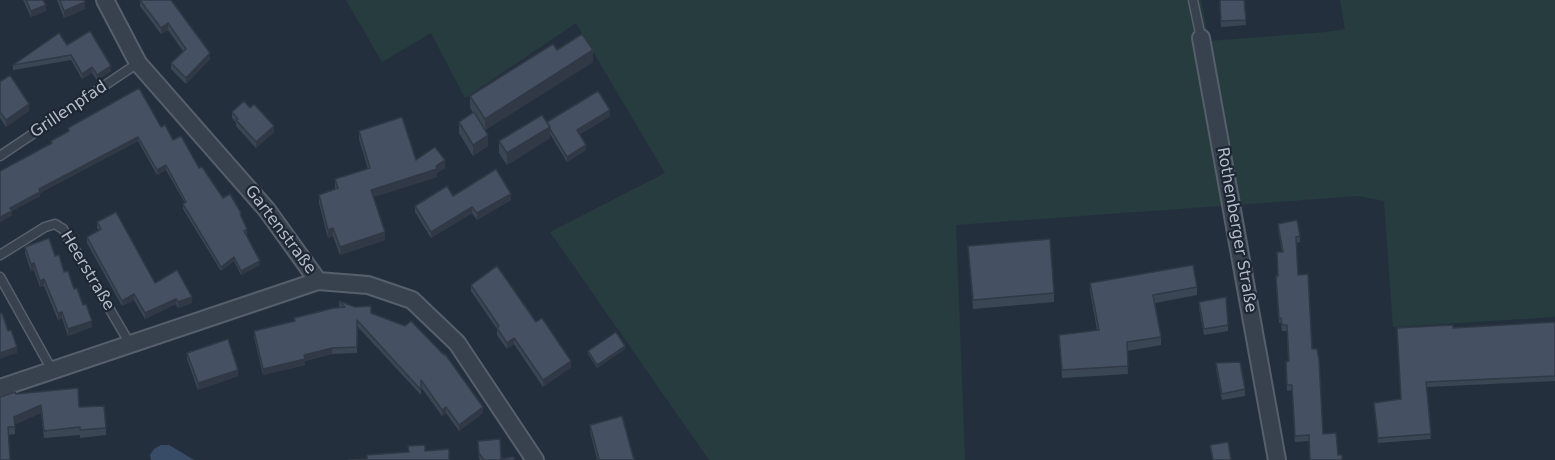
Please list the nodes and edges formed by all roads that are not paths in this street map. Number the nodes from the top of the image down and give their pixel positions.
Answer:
1 (105, 0) edge
2 (1193, 0) edge
3 (1201, 38) joint
4 (138, 63) junction
5 (0, 156) edge
6 (0, 255) edge
7 (0, 277) edge
8 (318, 280) junction
9 (130, 344) junction
10 (52, 370) junction
11 (0, 388) edge
12 (535, 460) edge
13 (1277, 460) edge

1 - 4 street, Gartenstraße
2 - 3 lane, Rothenberger Straße
3 - 13 street, Rothenberger Straße
4 - 5 lane, Grillenpfad
4 - 8 street, Gartenstraße
6 - 9 lane, Heerstraße
7 - 10 lane
8 - 9 street
8 - 12 street, Gartenstraße
9 - 10 street
10 - 11 street

